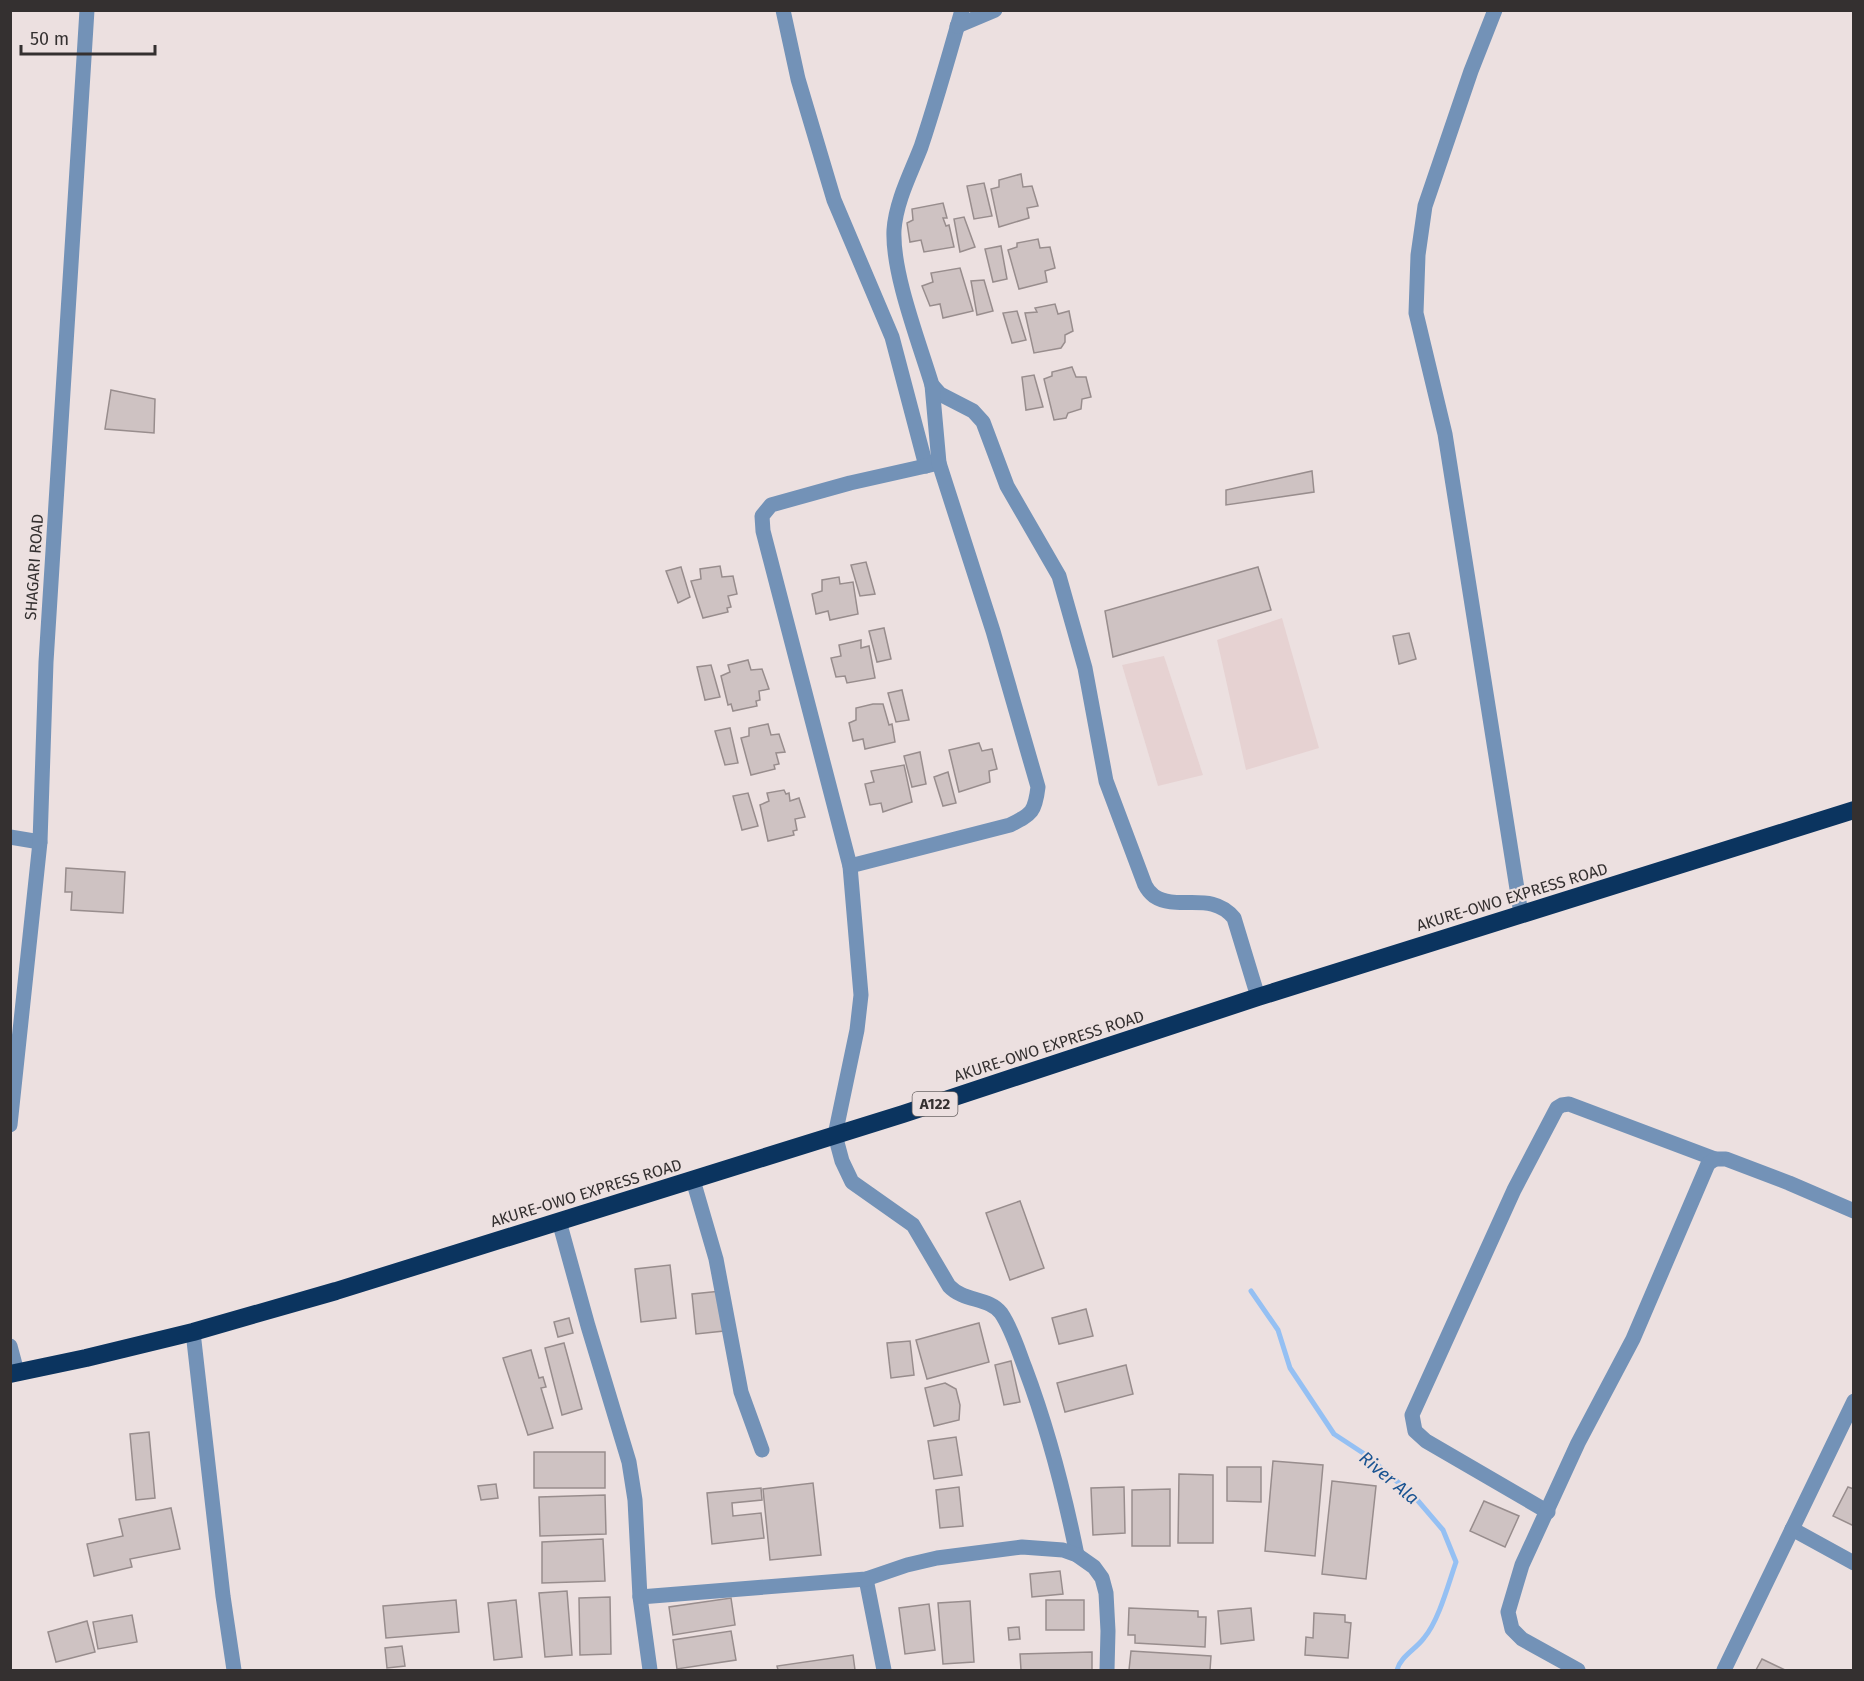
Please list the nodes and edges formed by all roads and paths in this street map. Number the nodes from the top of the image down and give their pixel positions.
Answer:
1 (87, 10) edge
2 (783, 10) edge
3 (962, 10) edge
4 (996, 10) edge
5 (1495, 10) edge
6 (957, 26) junction
7 (932, 385) junction
8 (932, 465) junction
9 (1854, 810) edge
10 (10, 837) edge
11 (40, 842) junction
12 (850, 866) junction
13 (1521, 914) junction
14 (1258, 997) junction
15 (15, 1043) edge
16 (10, 1125) edge
17 (835, 1135) junction
18 (1715, 1159) junction
19 (693, 1180) junction
20 (1854, 1211) edge
21 (559, 1221) junction
22 (193, 1332) junction
23 (10, 1346) edge
24 (14, 1373) edge
25 (1854, 1401) edge
26 (762, 1450) dead end
27 (1548, 1512) junction
28 (1792, 1529) junction
29 (1077, 1555) junction
30 (1854, 1563) edge
31 (866, 1579) junction
32 (640, 1597) junction
33 (234, 1671) edge
34 (650, 1671) edge
35 (884, 1671) edge
36 (1107, 1671) edge
37 (1578, 1671) edge
38 (1724, 1671) edge

1 - 11 street, SHAGARI ROAD
2 - 8 street
3 - 6 street
4 - 6 street
5 - 13 street
6 - 7 street
7 - 8 street
7 - 14 street
8 - 12 street
8 - 12 street
9 - 13 highway, AKURE-OWO EXPRESS ROAD / A122
10 - 11 street
11 - 15 street, SHAGARI ROAD
12 - 17 street
13 - 14 highway, AKURE-OWO EXPRESS ROAD / A122
14 - 17 highway, AKURE-OWO EXPRESS ROAD / A122
15 - 16 street, SHAGARI ROAD
17 - 19 highway, AKURE-OWO EXPRESS ROAD / A122
17 - 29 street
18 - 20 street
18 - 27 street
18 - 27 street
19 - 21 highway, AKURE-OWO EXPRESS ROAD / A122
19 - 26 street
21 - 22 highway, AKURE-OWO EXPRESS ROAD / A122
21 - 32 street
22 - 24 highway, AKURE-OWO EXPRESS ROAD / A122
22 - 33 street
23 - 24 street
25 - 28 street
27 - 37 street
28 - 30 street
28 - 38 street
29 - 31 street
29 - 36 street
31 - 32 street
31 - 35 street
32 - 34 street

